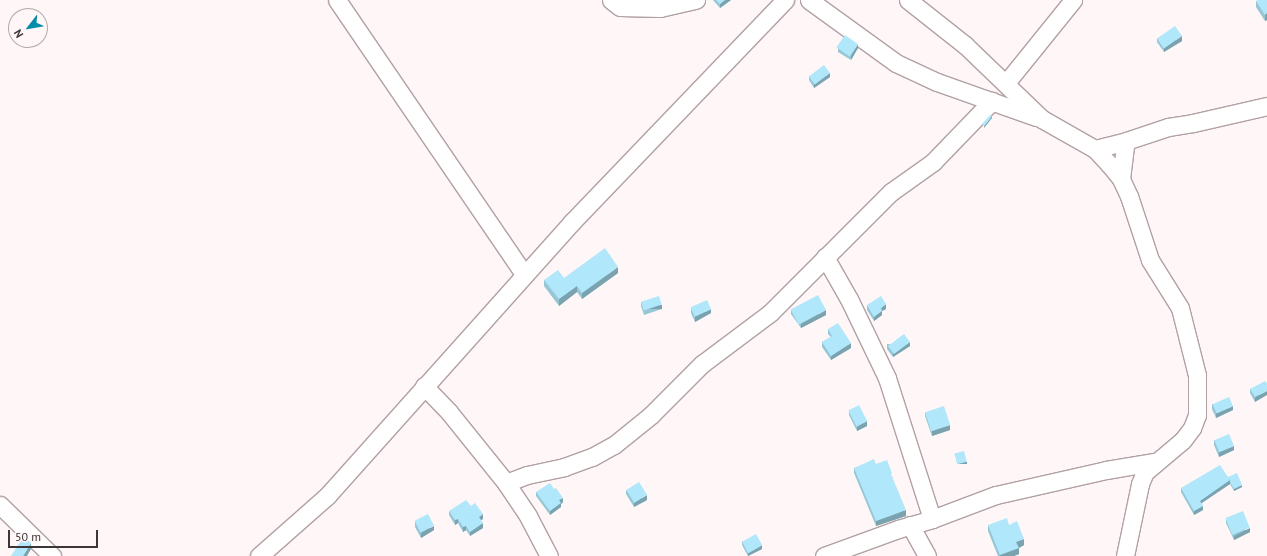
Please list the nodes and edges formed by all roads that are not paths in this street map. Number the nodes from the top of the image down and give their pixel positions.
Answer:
1 (337, 0) edge
2 (611, 0) edge
3 (696, 0) edge
4 (785, 0) edge
5 (809, 0) edge
6 (908, 0) edge
7 (1073, 0) edge
8 (1006, 83) junction
9 (992, 101) junction
10 (1267, 106) edge
11 (1042, 119) junction
12 (1126, 142) junction
13 (1095, 149) junction
14 (1121, 179) junction
15 (825, 257) junction
16 (524, 274) junction
17 (424, 386) junction
18 (1154, 462) junction
19 (506, 483) junction
20 (924, 491) junction
21 (0, 505) edge
22 (954, 511) junction
23 (932, 519) junction
24 (910, 525) junction
25 (52, 556) edge
26 (259, 556) edge
27 (549, 556) edge
28 (824, 556) edge
29 (927, 556) edge
30 (1125, 556) edge

1 - 16 street
2 - 3 street
4 - 16 street
5 - 9 street
6 - 8 street
7 - 8 street
8 - 11 street
9 - 11 street
9 - 15 street
10 - 12 street
11 - 13 street
12 - 13 street
12 - 14 street
13 - 14 street
14 - 18 street
15 - 19 street
15 - 20 street
16 - 17 street
17 - 19 street
17 - 26 street
18 - 22 street
18 - 30 street
19 - 27 street
20 - 22 street
20 - 23 street
21 - 25 street
22 - 23 street
23 - 24 street
24 - 28 street
24 - 29 street

